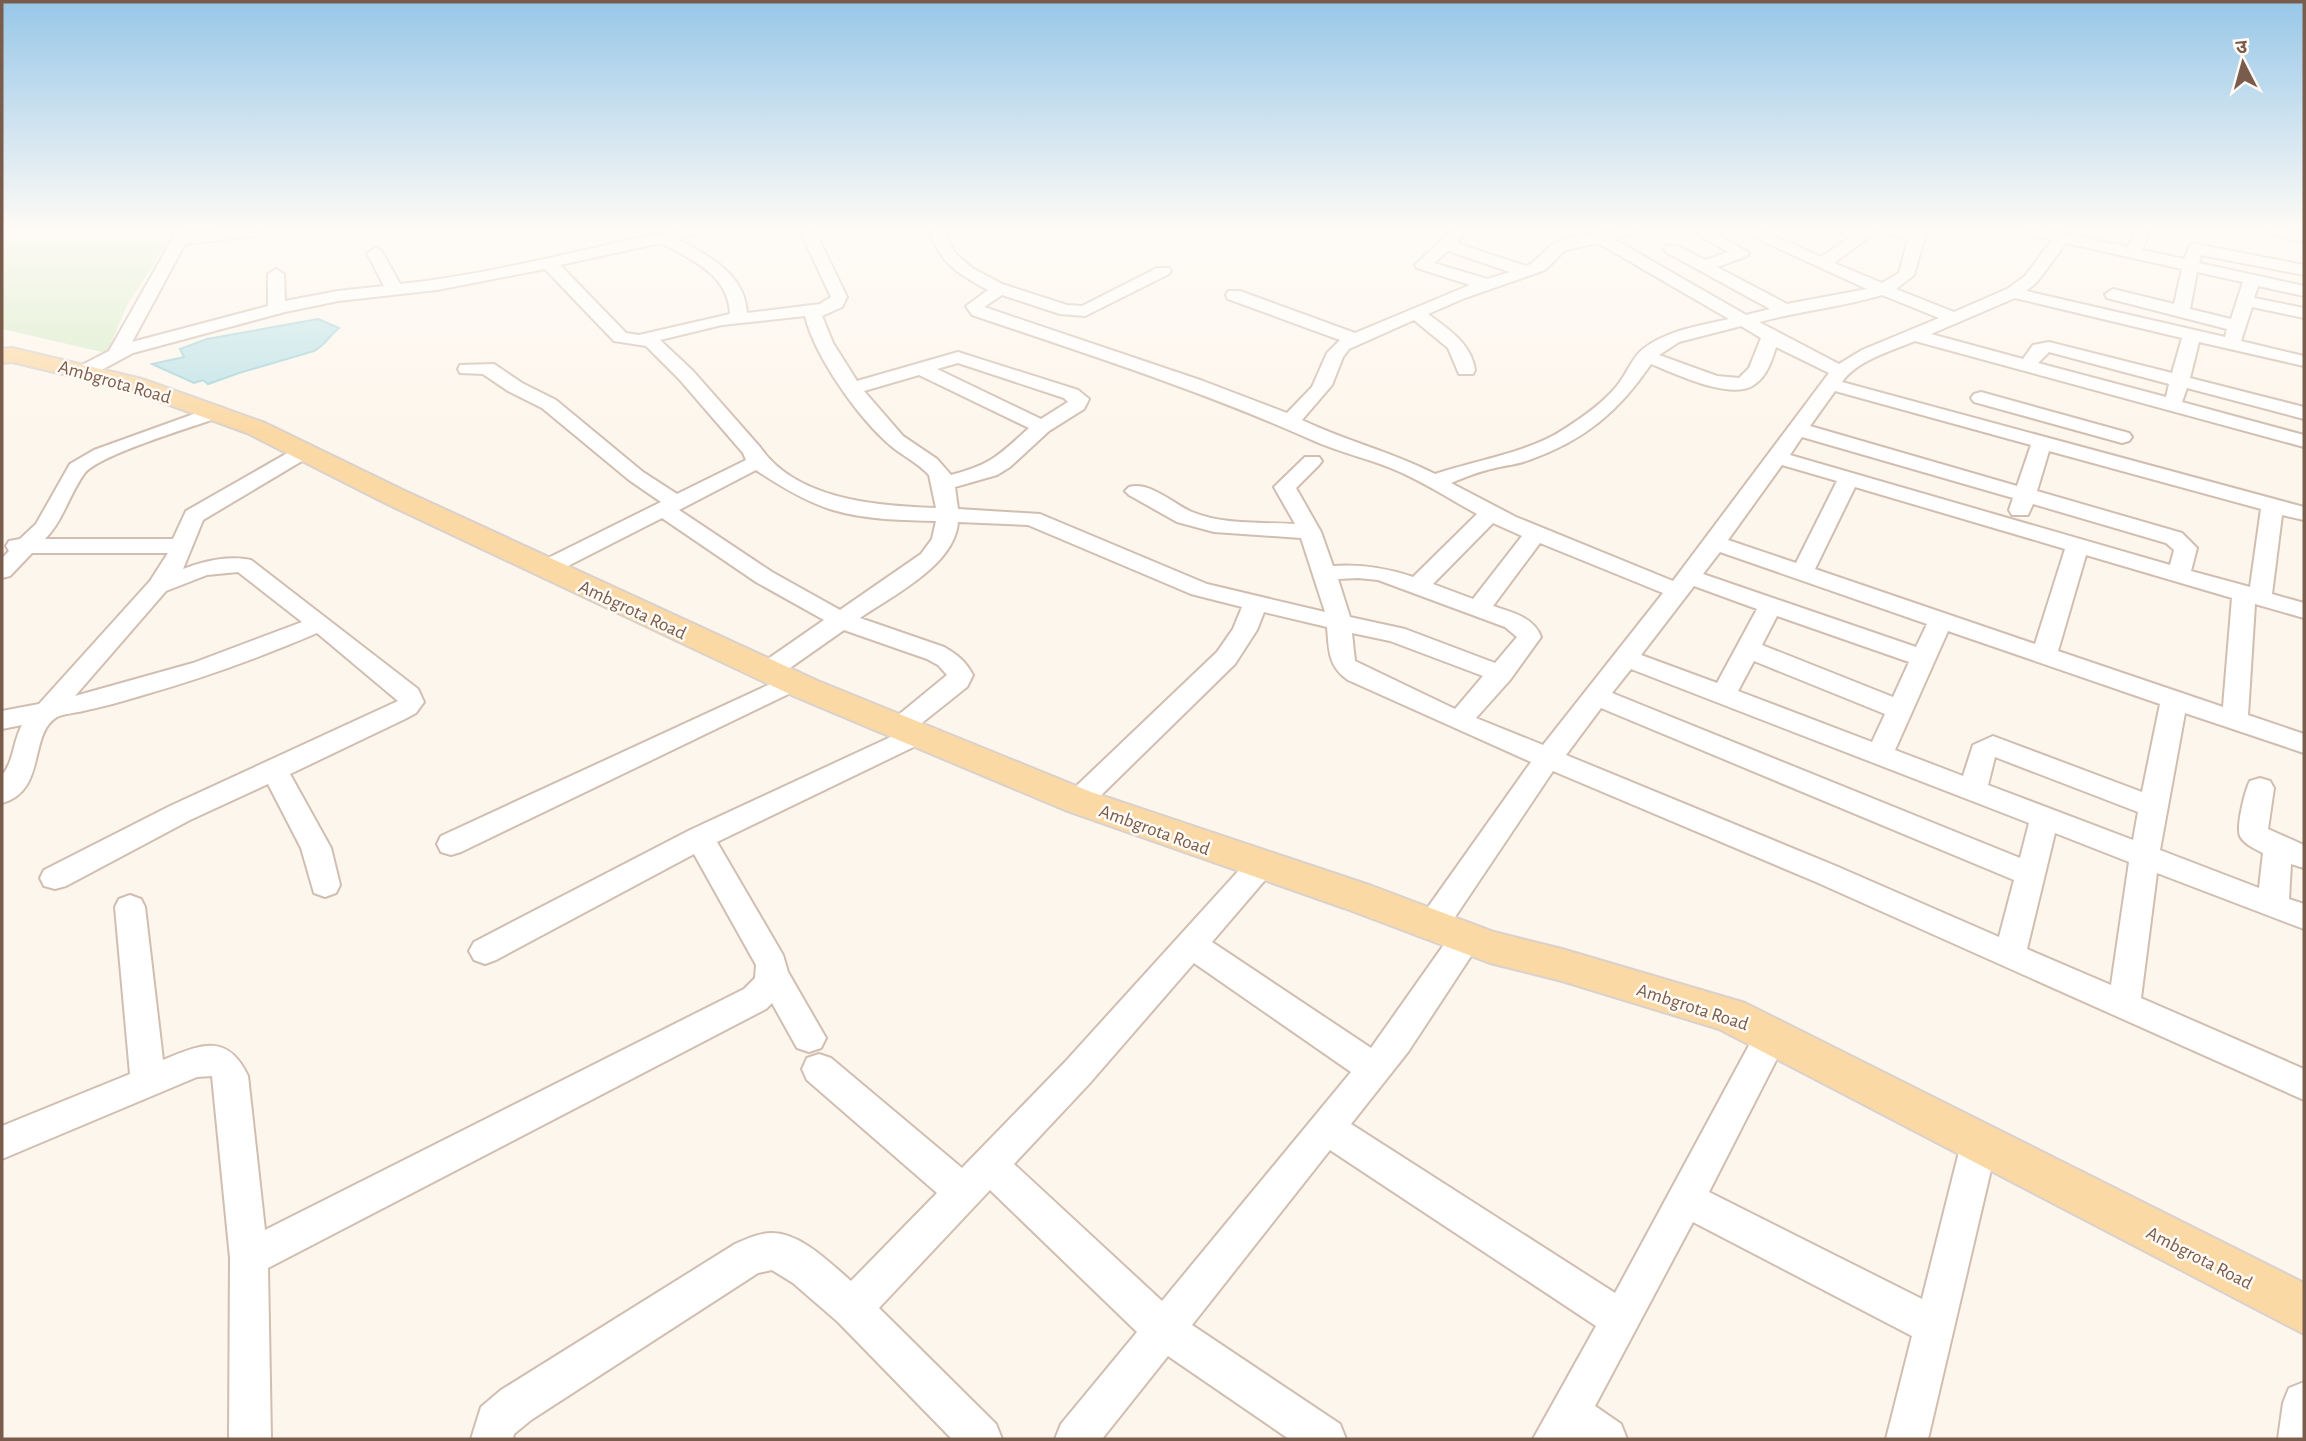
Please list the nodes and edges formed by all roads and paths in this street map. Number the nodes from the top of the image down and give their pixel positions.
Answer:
1 (147, 298) edge
2 (277, 298) edge
3 (327, 298) edge
4 (583, 298) edge
5 (736, 298) edge
6 (838, 298) edge
7 (987, 298) edge
8 (1029, 298) edge
9 (1110, 298) edge
10 (1243, 298) edge
11 (1451, 298) edge
12 (1706, 298) edge
13 (1763, 298) edge
14 (1854, 298) edge
15 (1904, 298) edge
16 (2001, 298) edge
17 (2035, 298) edge
18 (2130, 298) edge
19 (2184, 298) edge
20 (2245, 301) joint
21 (277, 308) junction
22 (819, 309) junction
23 (1785, 310) junction
24 (2181, 311) junction
25 (1415, 313) junction
26 (2304, 313) edge
27 (739, 318) junction
28 (1954, 318) junction
29 (1745, 321) junction
30 (2238, 326) junction
31 (1915, 335) junction
32 (2192, 335) junction
33 (1770, 336) junction
34 (643, 339) junction
35 (1355, 339) junction
36 (2304, 339) edge
37 (2232, 344) junction
38 (4, 353) edge
39 (117, 353) junction
40 (1646, 356) junction
41 (2299, 359) edge
42 (2027, 366) junction
43 (918, 367) junction
44 (467, 369) dead end
45 (1466, 370) dead end
46 (85, 371) junction
47 (1834, 378) junction
48 (2179, 382) junction
49 (854, 388) junction
50 (2139, 397) junction
51 (1981, 398) dead end
52 (2173, 406) junction
53 (216, 412) junction
54 (2304, 413) edge
55 (1290, 422) junction
56 (1042, 427) junction
57 (1798, 429) junction
58 (2122, 437) junction
59 (2304, 441) edge
60 (2042, 442) junction
61 (306, 451) junction
62 (1779, 457) junction
63 (1312, 461) dead end
64 (757, 462) junction
65 (2115, 462) junction
66 (1849, 478) junction
67 (1433, 482) junction
68 (943, 484) junction
69 (1136, 491) dead end
70 (2025, 495) junction
71 (669, 505) junction
72 (2272, 505) junction
73 (1491, 513) junction
74 (2304, 514) edge
75 (946, 515) junction
76 (2015, 525) junction
77 (1310, 532) junction
78 (1535, 534) junction
79 (1715, 543) junction
80 (2078, 544) junction
81 (27, 546) junction
82 (183, 546) junction
83 (2, 547) edge
84 (546, 568) junction
85 (2, 571) edge
86 (1324, 573) junction
87 (1802, 573) junction
88 (2179, 574) junction
89 (1683, 584) junction
90 (158, 586) junction
91 (1417, 587) junction
92 (2252, 595) junction
93 (1255, 603) junction
94 (1771, 605) junction
95 (1478, 609) junction
96 (2304, 611) edge
97 (842, 620) junction
98 (1941, 620) junction
99 (320, 623) junction
100 (1340, 623) junction
101 (1748, 649) junction
102 (2044, 655) junction
103 (1626, 658) junction
104 (1924, 658) junction
105 (1501, 674) junction
106 (780, 676) junction
107 (1596, 696) junction
108 (1723, 696) junction
109 (2174, 699) junction
110 (1900, 710) junction
111 (45, 713) junction
112 (2, 720) edge
113 (2235, 720) junction
114 (1459, 721) junction
115 (909, 731) junction
116 (2304, 744) edge
117 (1879, 755) junction
118 (1549, 757) junction
119 (274, 770) junction
120 (2260, 788) dead end
121 (1972, 790) junction
122 (2, 793) edge
123 (1078, 801) junction
124 (2153, 807) junction
125 (2045, 817) junction
126 (700, 838) junction
127 (451, 844) dead end
128 (2291, 852) edge
129 (2144, 856) junction
130 (1261, 865) junction
131 (2031, 875) junction
132 (55, 878) dead end
133 (325, 885) dead end
134 (2273, 904) junction
135 (130, 907) dead end
136 (2304, 916) edge
137 (1432, 926) junction
138 (1466, 938) junction
139 (1191, 944) junction
140 (485, 951) dead end
141 (2010, 956) junction
142 (774, 976) junction
143 (2124, 1007) junction
144 (1772, 1035) junction
145 (814, 1053) joint
146 (1374, 1069) junction
147 (148, 1081) junction
148 (2304, 1085) edge
149 (1326, 1128) junction
150 (2, 1143) edge
151 (1979, 1144) junction
152 (989, 1165) junction
153 (962, 1192) junction
154 (1685, 1199) junction
155 (249, 1258) junction
156 (852, 1308) junction
157 (2304, 1309) edge
158 (1622, 1320) junction
159 (1933, 1326) junction
160 (1164, 1330) junction
161 (2304, 1403) edge
162 (1562, 1426) edge
163 (250, 1439) edge
164 (492, 1439) edge
165 (981, 1439) edge
166 (1076, 1439) edge
167 (1325, 1439) edge
168 (1606, 1439) edge
169 (1907, 1439) edge
170 (2299, 1439) edge

1 - 39 street
2 - 21 street
3 - 21 street
4 - 34 street
5 - 27 street
6 - 22 street
7 - 55 street
8 - 9 street
10 - 35 street
11 - 25 street
12 - 29 street
13 - 23 street
14 - 23 street
15 - 28 street
16 - 28 street
17 - 32 street
18 - 24 street
19 - 24 street
20 - 26 street
20 - 30 street
21 - 39 street
22 - 27 street
22 - 49 street
23 - 29 street
24 - 30 street
25 - 35 street
25 - 45 street
27 - 34 street
28 - 31 street
29 - 33 street
29 - 40 street
30 - 37 street
31 - 42 street
31 - 47 street
32 - 37 street
32 - 48 street
33 - 40 street
33 - 47 street
34 - 64 street
35 - 55 street
36 - 41 street
37 - 41 street
38 - 46 main road, Ambgrota Road
39 - 46 street
40 - 67 street
42 - 48 street
42 - 50 street
43 - 49 street
43 - 56 street
43 - 56 street
44 - 71 street
46 - 53 main road, Ambgrota Road
47 - 57 street
47 - 60 street
48 - 52 street
48 - 54 street
49 - 68 street
50 - 52 street
50 - 58 street
51 - 58 street
52 - 59 street
53 - 61 main road, Ambgrota Road
53 - 81 street
55 - 67 street
56 - 68 street
57 - 62 street
57 - 70 street
58 - 65 street
60 - 65 street
60 - 70 street
61 - 82 street
61 - 84 main road, Ambgrota Road
62 - 66 street
62 - 79 street
63 - 77 street
64 - 71 street
64 - 75 street
65 - 72 street
66 - 76 street
66 - 87 street
67 - 73 street
68 - 75 street
69 - 77 street
70 - 76 street
70 - 88 street
71 - 84 street
71 - 97 street
72 - 74 street
72 - 92 street
73 - 78 street
73 - 91 street
75 - 93 street
75 - 97 street
76 - 80 street
77 - 86 street
78 - 89 street
78 - 95 street
79 - 87 street
79 - 89 street
80 - 88 street
80 - 102 street
81 - 82 street
81 - 83 street
81 - 85 street
82 - 90 street
84 - 106 main road, Ambgrota Road
86 - 91 street
86 - 100 street
87 - 98 street
88 - 92 street
89 - 94 street
89 - 103 street
90 - 99 street
90 - 111 street
91 - 95 street
92 - 96 street
92 - 113 street
93 - 100 street
93 - 123 street
94 - 101 street
94 - 104 street
95 - 105 street
97 - 106 street
97 - 115 street
98 - 102 street
98 - 104 street
99 - 111 street
99 - 119 street
100 - 105 street
100 - 114 street
101 - 108 street
101 - 110 street
102 - 109 street
103 - 107 street
103 - 108 street
104 - 110 street
105 - 114 street
106 - 115 main road, Ambgrota Road
106 - 127 street
107 - 118 street
107 - 131 street
108 - 117 street
109 - 113 street
109 - 124 street
110 - 117 street
111 - 112 street
111 - 122 street
113 - 116 street
114 - 118 street
115 - 123 main road, Ambgrota Road
115 - 126 street
117 - 121 street
118 - 137 street
118 - 141 street
119 - 132 street
119 - 133 street
120 - 128 street
121 - 124 street
121 - 125 street
123 - 130 main road, Ambgrota Road
124 - 129 street
125 - 129 street
125 - 131 street
126 - 140 street
126 - 142 street
128 - 134 street
129 - 134 street
129 - 143 street
130 - 137 main road, Ambgrota Road
130 - 139 street
131 - 141 street
134 - 136 street
135 - 147 street
137 - 138 main road, Ambgrota Road
138 - 144 main road, Ambgrota Road
138 - 146 street
139 - 146 street
139 - 152 street
141 - 143 street
142 - 145 street
142 - 155 street
143 - 148 street
144 - 151 main road, Ambgrota Road
144 - 154 street
145 - 153 street
146 - 149 street
147 - 150 street
147 - 155 street
149 - 158 street
149 - 160 street
151 - 157 main road, Ambgrota Road
151 - 159 street
152 - 153 street
152 - 160 street
153 - 156 street
154 - 158 street
154 - 159 street
155 - 163 street
156 - 164 street
156 - 165 street
158 - 162 street
159 - 169 street
160 - 166 street
160 - 167 street
161 - 170 street
162 - 168 street

